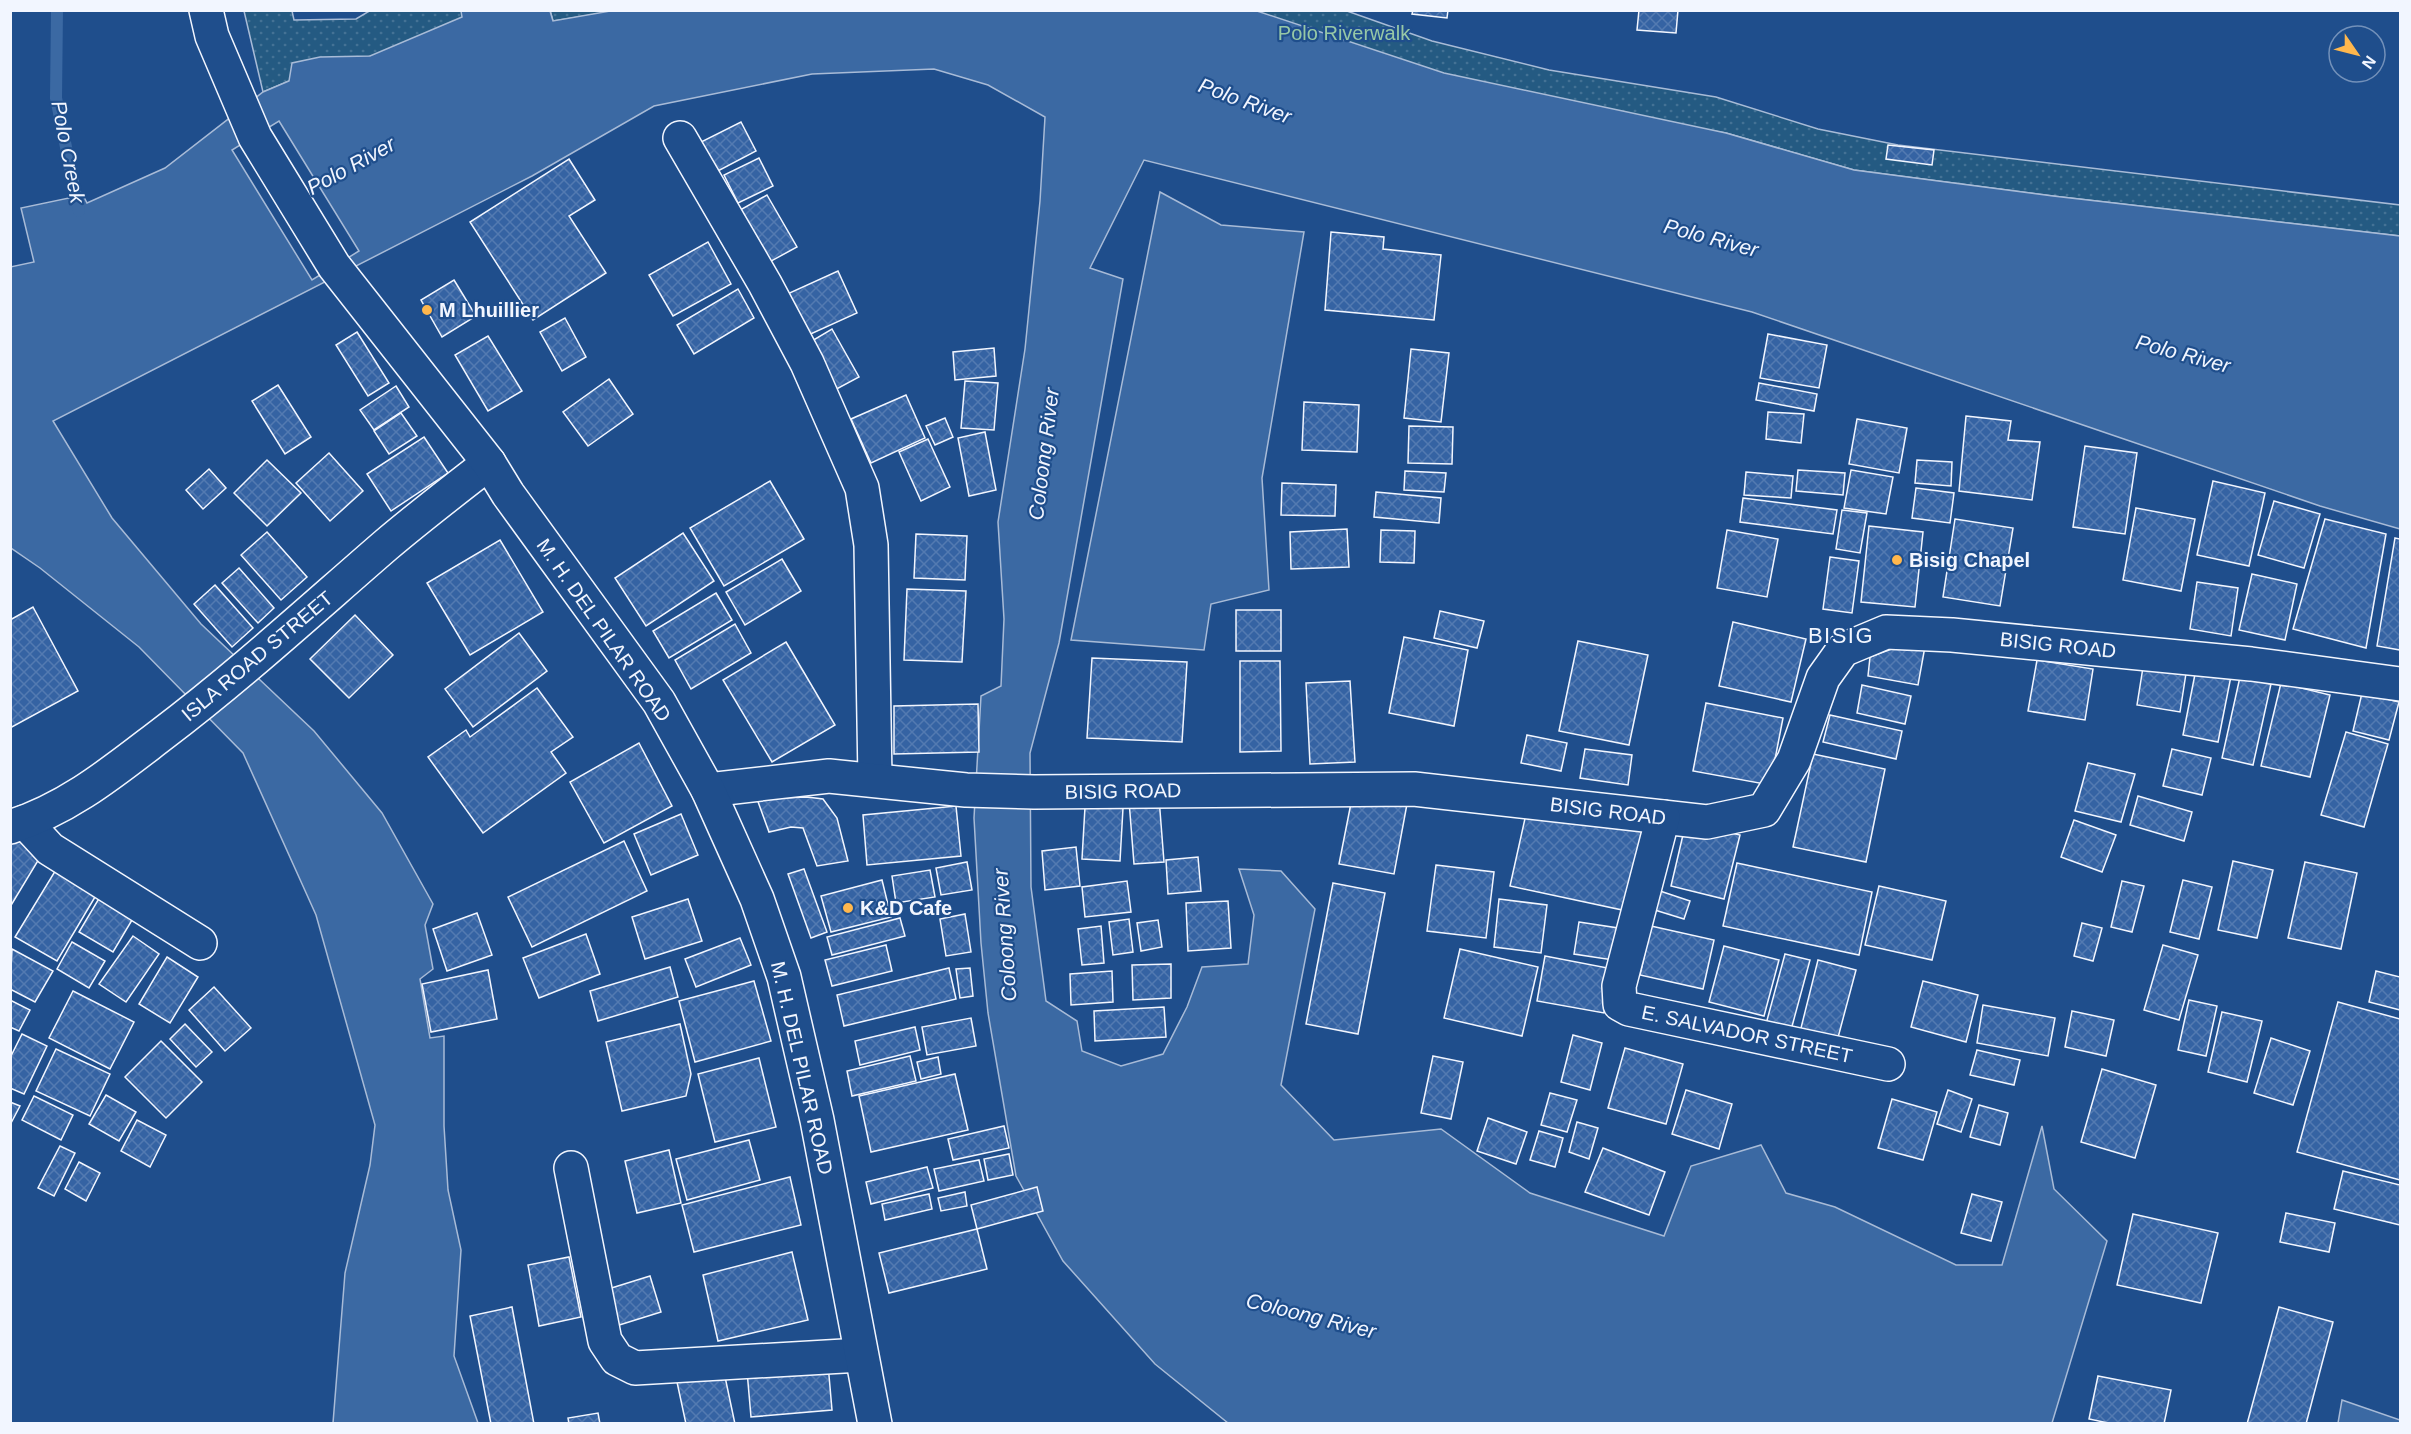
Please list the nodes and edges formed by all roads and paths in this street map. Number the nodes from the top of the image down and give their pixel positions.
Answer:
1 (206, 10) edge
2 (680, 138) dead end
3 (489, 463) junction
4 (2400, 684) edge
5 (875, 779) junction
6 (708, 790) junction
7 (1663, 817) junction
8 (27, 831) edge
9 (200, 943) dead end
10 (1888, 1064) dead end
11 (571, 1168) dead end
12 (861, 1355) junction
13 (875, 1424) edge

1 - 3 street, M. H. DEL PILAR ROAD
2 - 5 street
3 - 6 street, M. H. DEL PILAR ROAD
3 - 8 street, ISLA ROAD STREET
4 - 7 street, BISIG ROAD
5 - 6 street, BISIG ROAD
5 - 7 street, BISIG ROAD
6 - 12 street, M. H. DEL PILAR ROAD
7 - 10 street, E. SALVADOR STREET
8 - 9 street
11 - 12 street
12 - 13 street, M. H. DEL PILAR ROAD

